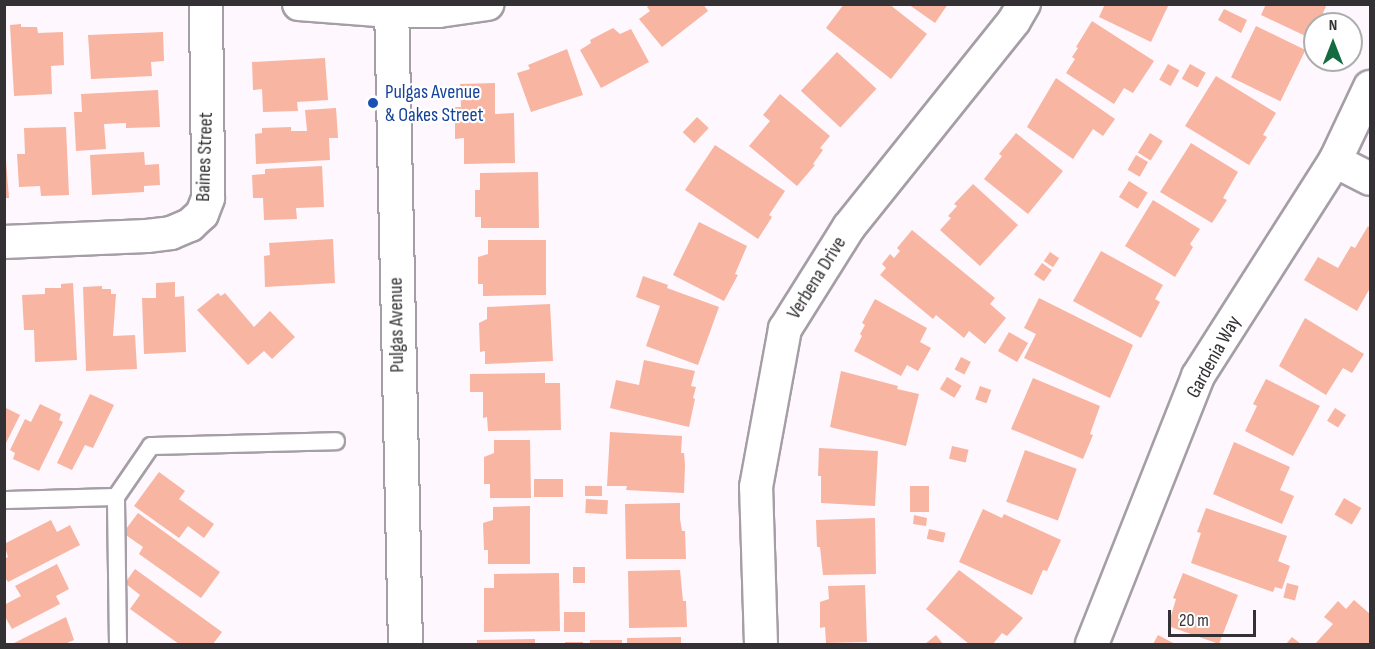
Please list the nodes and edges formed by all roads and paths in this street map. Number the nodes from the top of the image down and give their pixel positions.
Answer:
1 (206, 4) edge
2 (299, 4) edge
3 (487, 4) edge
4 (1024, 4) edge
5 (391, 8) edge
6 (1371, 87) edge
7 (1335, 161) junction
8 (1371, 179) edge
9 (4, 242) edge
10 (336, 441) dead end
11 (116, 497) junction
12 (4, 500) edge
13 (118, 645) edge
14 (405, 645) edge
15 (761, 645) edge
16 (1092, 645) edge

1 - 9 street, Baines Street
2 - 5 street
3 - 5 street
4 - 15 street, Verbena Drive
5 - 14 street, Pulgas Avenue
6 - 7 street, Gardenia Way
7 - 8 street
7 - 16 street, Gardenia Way
10 - 11 lane
11 - 12 lane
11 - 13 lane

